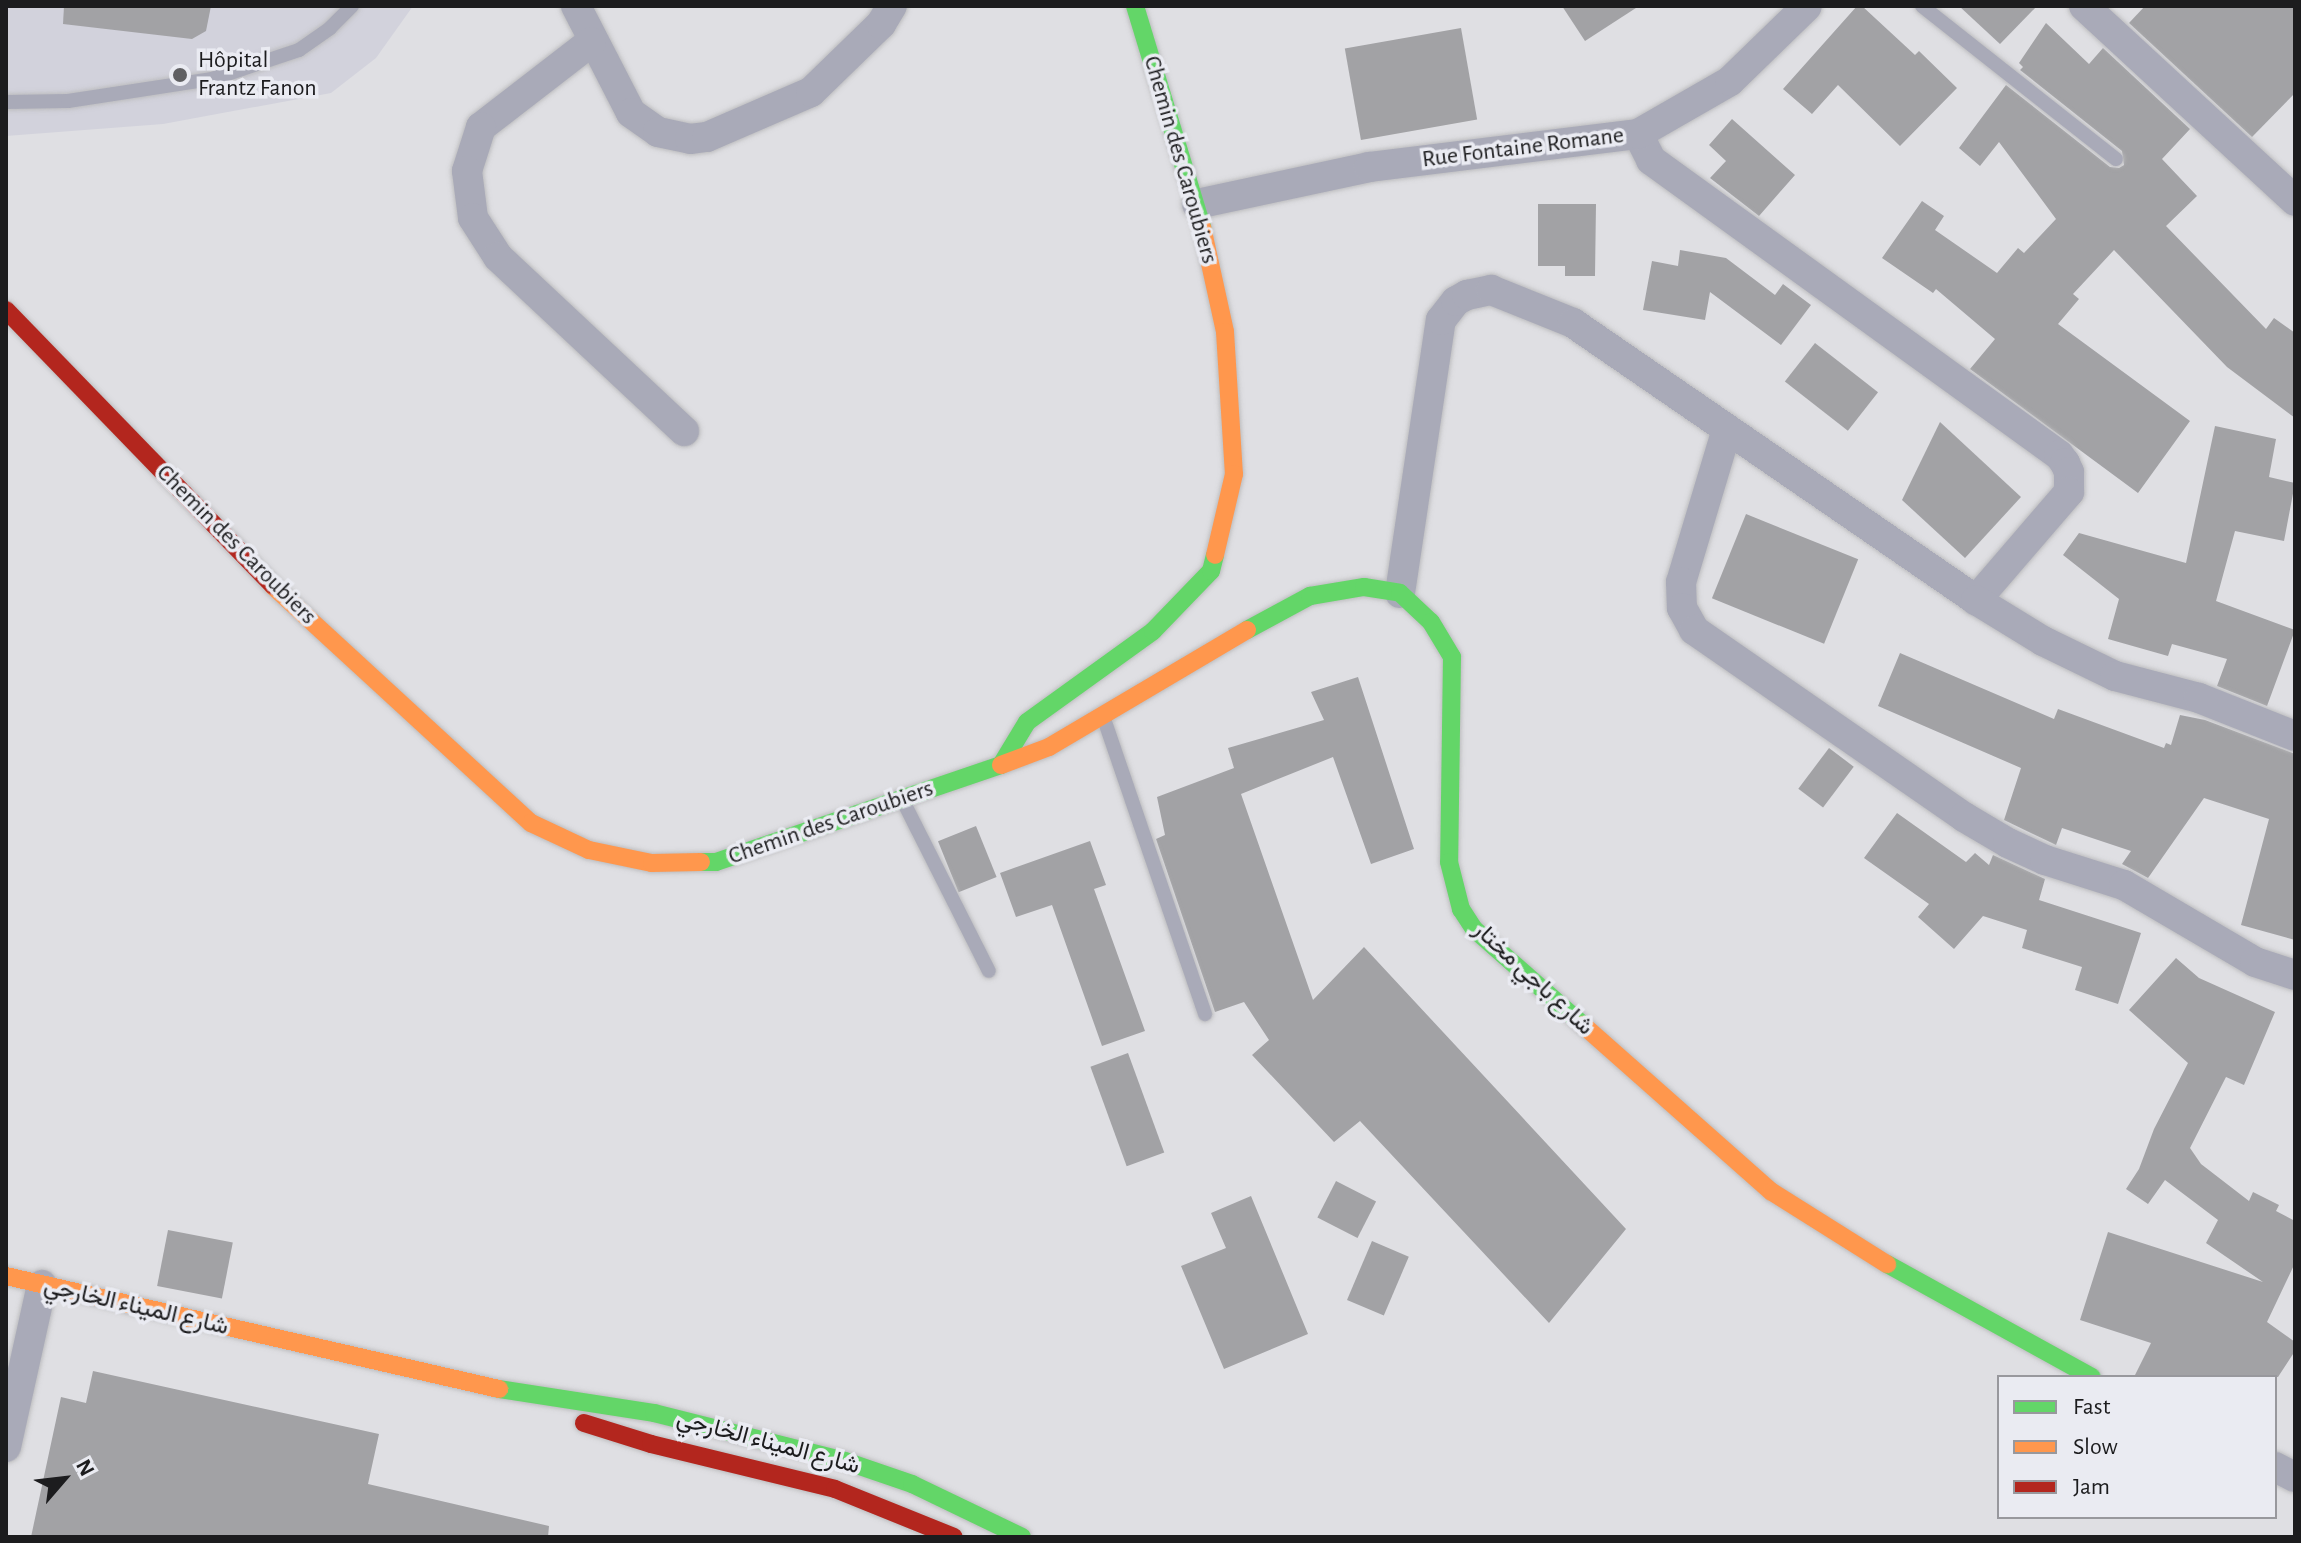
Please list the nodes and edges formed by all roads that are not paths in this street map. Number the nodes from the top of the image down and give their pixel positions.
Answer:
1 (351, 6) edge
2 (576, 6) edge
3 (892, 6) edge
4 (1135, 6) edge
5 (1807, 6) edge
6 (1922, 6) edge
7 (2084, 6) edge
8 (591, 42) junction
9 (6, 102) edge
10 (1638, 134) junction
11 (2116, 159) dead end
12 (2295, 201) edge
13 (1197, 204) junction
14 (6, 310) edge
15 (1727, 429) junction
16 (684, 431) dead end
17 (1400, 593) junction
18 (1976, 600) junction
19 (1102, 715) junction
20 (2295, 736) edge
21 (1001, 765) junction
22 (902, 799) junction
23 (989, 971) dead end
24 (2295, 975) edge
25 (1205, 1014) dead end
26 (6, 1276) edge
27 (42, 1285) junction
28 (2088, 1375) edge
29 (501, 1390) junction
30 (6, 1447) edge
31 (2277, 1468) edge
32 (2295, 1477) edge
33 (954, 1537) edge
34 (1022, 1537) edge

1 - 9 lane
2 - 8 street
3 - 8 street
4 - 13 street, Chemin des Caroubiers
5 - 10 street, Rue Fontaine Romane
6 - 11 lane
7 - 12 street
8 - 16 street
10 - 13 street, Rue Fontaine Romane
10 - 18 street
13 - 21 street, Chemin des Caroubiers
14 - 22 street, Chemin des Caroubiers
15 - 17 street
15 - 18 street
15 - 24 street
17 - 19 street
17 - 28 street, شارع باجي مختار
18 - 20 street
19 - 21 street
19 - 25 lane
21 - 22 street, Chemin des Caroubiers
22 - 23 lane
26 - 27 street, شارع الميناء الخارجي
27 - 29 street, شارع الميناء الخارجي
27 - 30 street
29 - 33 street, شارع الميناء الخارجي
29 - 34 street, شارع الميناء الخارجي
31 - 32 street

